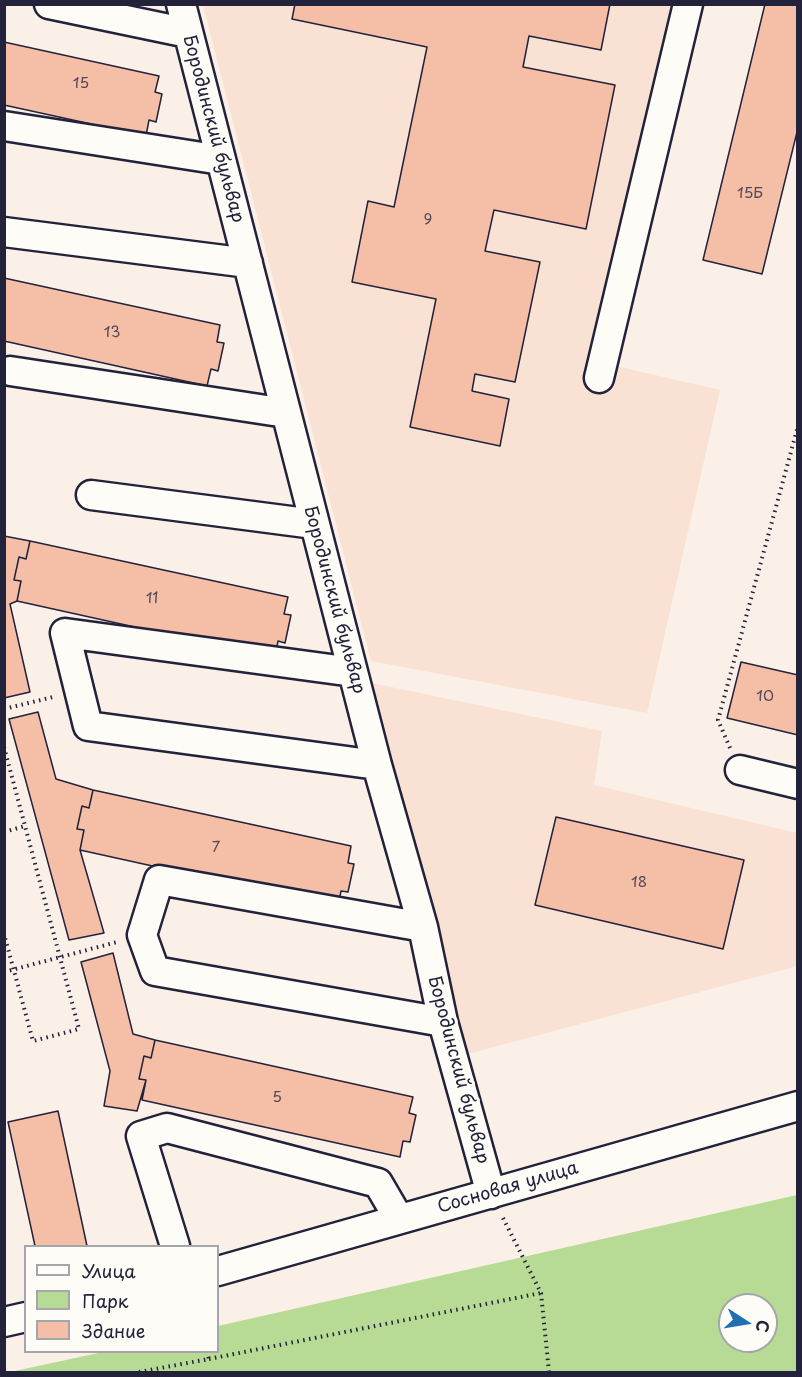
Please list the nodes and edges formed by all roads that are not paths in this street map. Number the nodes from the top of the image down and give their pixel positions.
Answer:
1 (49, 4) edge
2 (181, 4) edge
3 (688, 4) edge
4 (188, 33) junction
5 (4, 126) edge
6 (221, 160) junction
7 (4, 232) edge
8 (248, 263) junction
9 (10, 371) dead end
10 (599, 378) dead end
11 (286, 413) junction
12 (91, 495) dead end
13 (314, 524) junction
14 (353, 672) junction
15 (377, 765) junction
16 (740, 770) road end
17 (798, 784) edge
18 (423, 927) junction
19 (442, 1022) junction
20 (798, 1106) edge
21 (492, 1194) junction
22 (399, 1219) junction
23 (175, 1245) edge
24 (219, 1270) edge
25 (24, 1317) edge
26 (4, 1322) edge

1 - 4 street
2 - 4 street, Бородинский бульвар
3 - 10 street
4 - 6 street, Бородинский бульвар
5 - 6 street
6 - 8 street, Бородинский бульвар
7 - 8 street
8 - 11 street, Бородинский бульвар
9 - 11 street
11 - 13 street, Бородинский бульвар
12 - 13 street
13 - 14 street, Бородинский бульвар
14 - 15 street, Бородинский бульвар
14 - 15 street
15 - 18 street, Бородинский бульвар
16 - 17 street
18 - 19 street, Бородинский бульвар
18 - 19 street
19 - 21 street, Бородинский бульвар
20 - 21 street, Сосновая улица
21 - 22 street, Сосновая улица
22 - 23 street
22 - 24 street, Сосновая улица
25 - 26 street

